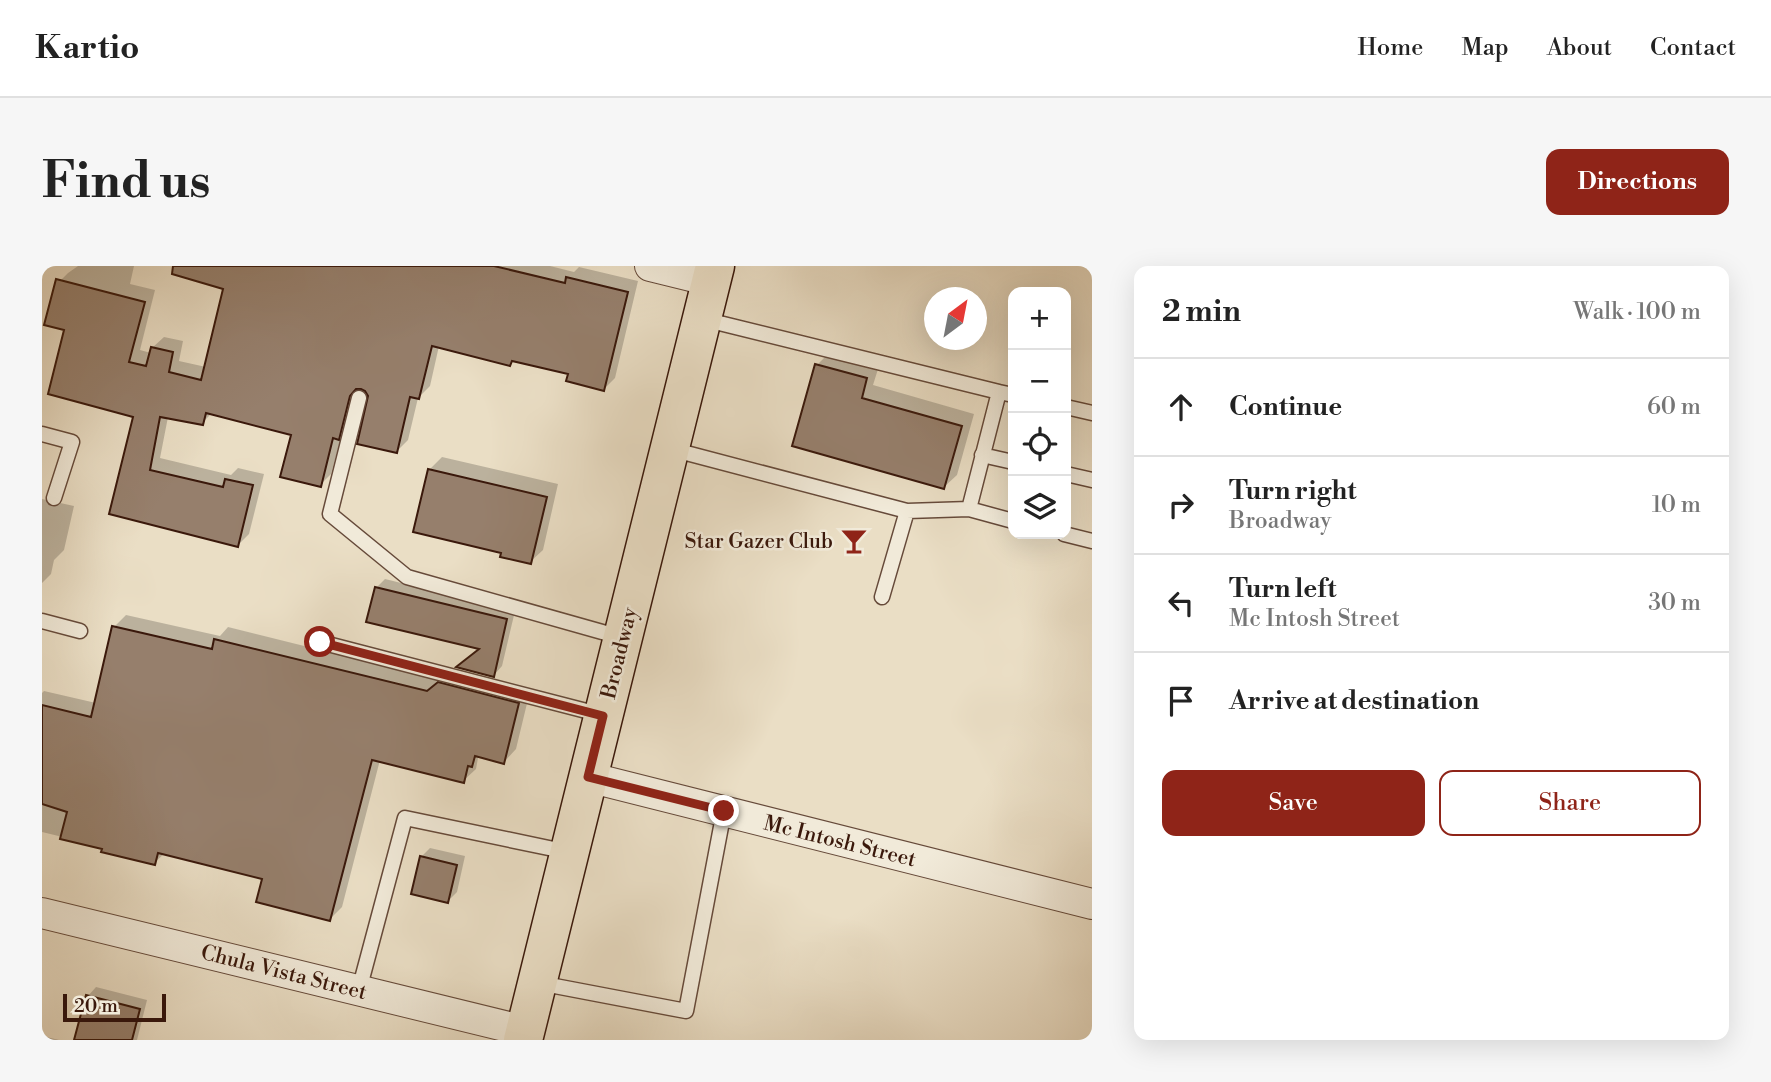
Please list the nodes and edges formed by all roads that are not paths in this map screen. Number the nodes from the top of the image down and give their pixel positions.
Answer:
1 (650, 266) edge
2 (713, 274) edge
3 (701, 318) junction
4 (1006, 393) edge
5 (359, 398) dead end
6 (1071, 408) edge
7 (1092, 413) edge
8 (42, 434) edge
9 (669, 448) junction
10 (982, 455) junction
11 (1008, 461) edge
12 (1071, 475) edge
13 (1092, 480) edge
14 (54, 498) dead end
15 (969, 509) junction
16 (907, 511) junction
17 (1008, 520) edge
18 (1071, 536) edge
19 (1092, 541) edge
20 (882, 597) dead end
21 (42, 621) edge
22 (80, 631) dead end
23 (623, 637) junction
24 (320, 642) dead end
25 (603, 716) junction
26 (588, 777) junction
27 (724, 811) junction
28 (569, 853) junction
29 (1092, 904) edge
30 (42, 913) edge
31 (537, 982) junction
32 (359, 990) junction
33 (524, 1036) edge

1 - 2 street
2 - 3 main road, Broadway
3 - 4 lane
3 - 9 main road, Broadway
4 - 10 lane
5 - 23 lane
6 - 7 lane
8 - 14 lane
9 - 16 lane
9 - 23 main road, Broadway
10 - 11 lane
10 - 15 lane
12 - 13 lane
15 - 16 lane
15 - 17 lane
16 - 20 lane
18 - 19 lane
21 - 22 lane
23 - 25 main road, Broadway
24 - 25 lane
25 - 26 main road, Broadway
26 - 27 street, Mc Intosh Street
26 - 28 main road, Broadway
27 - 29 street, Mc Intosh Street
27 - 31 lane
28 - 31 main road, Broadway
28 - 32 lane
30 - 32 street, Chula Vista Street
31 - 33 main road, Broadway
32 - 33 street, Chula Vista Street

